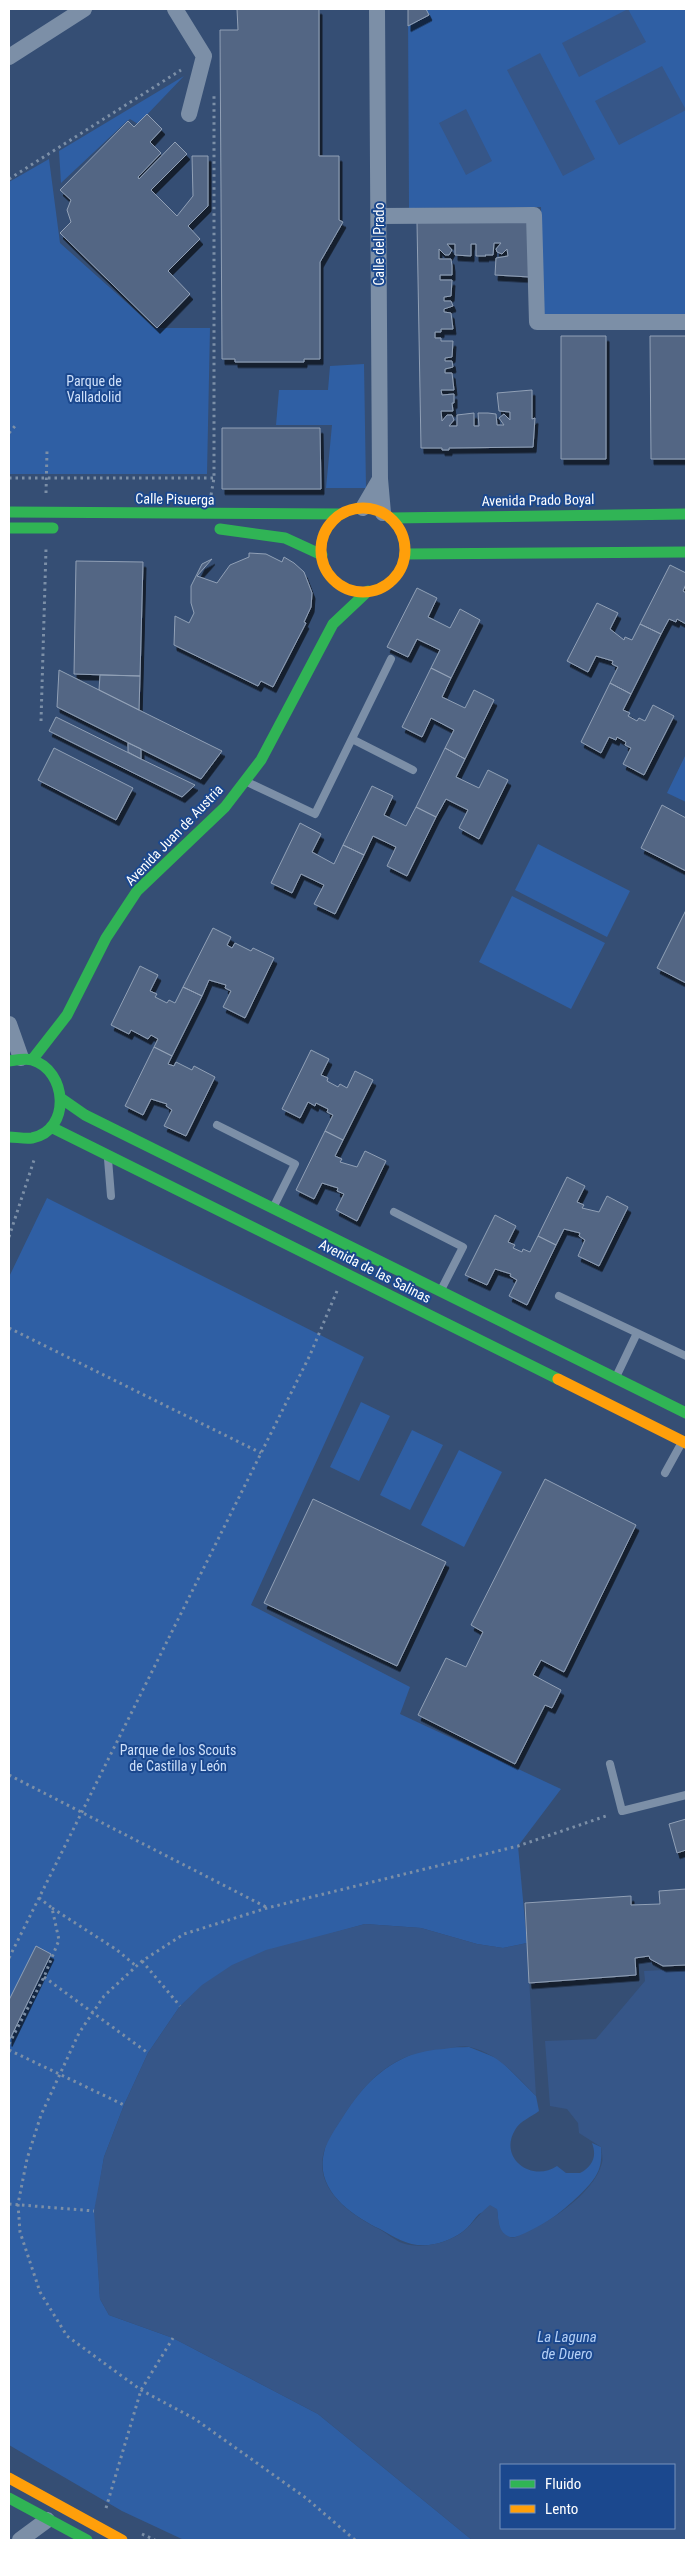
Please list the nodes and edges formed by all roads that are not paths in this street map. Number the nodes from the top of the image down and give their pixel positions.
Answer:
1 (84, 9) edge
2 (175, 9) edge
3 (377, 9) edge
4 (9, 57) edge
5 (189, 114) dead end
6 (378, 216) junction
7 (686, 322) edge
8 (380, 479) junction
9 (362, 508) junction
10 (9, 512) edge
11 (341, 514) junction
12 (686, 514) edge
13 (386, 515) junction
14 (207, 527) dead end
15 (9, 528) edge
16 (67, 528) dead end
17 (686, 552) edge
18 (405, 554) junction
19 (322, 555) junction
20 (330, 575) junction
21 (368, 591) junction
22 (333, 624) junction
23 (391, 659) dead end
24 (352, 739) junction
25 (413, 770) dead end
26 (245, 782) junction
27 (67, 1014) junction
28 (9, 1024) edge
29 (59, 1044) dead end
30 (21, 1060) edge
31 (62, 1099) junction
32 (217, 1125) dead end
33 (51, 1127) junction
34 (14, 1141) edge
35 (107, 1155) junction
36 (111, 1196) dead end
37 (273, 1208) junction
38 (394, 1212) dead end
39 (440, 1291) junction
40 (559, 1296) dead end
41 (637, 1333) junction
42 (686, 1356) edge
43 (615, 1378) junction
44 (686, 1414) edge
45 (684, 1442) edge
46 (666, 1473) dead end
47 (610, 1764) dead end
48 (686, 1795) edge
49 (9, 2478) edge
50 (9, 2498) edge
51 (47, 2520) junction
52 (20, 2540) edge
53 (87, 2540) edge
54 (122, 2540) edge

1 - 4 street
2 - 5 street
3 - 6 street, Calle del Prado
6 - 7 street
6 - 8 street, Calle del Prado
8 - 9 street
8 - 13 street, Calle del Prado
9 - 11 street
9 - 13 street
10 - 11 street, Calle Pisuerga
11 - 19 street
12 - 13 street, Avenida Prado Boyal
13 - 18 street
14 - 19 street, Calle Pisuerga
15 - 16 street
17 - 18 street
18 - 21 street
19 - 20 street
20 - 21 street
20 - 22 street
21 - 22 street, Avenida Juan de Austria
22 - 26 street, Avenida Juan de Austria
23 - 24 lane
24 - 25 lane
24 - 26 lane
26 - 27 street, Avenida Juan de Austria
27 - 29 street, Avenida Juan de Austria
27 - 30 street, Avenida Juan de Austria
28 - 30 street
30 - 31 street
31 - 33 street
31 - 37 street, Avenida de las Salinas
32 - 37 lane
33 - 34 street
33 - 35 street, Avenida de las Salinas
35 - 36 lane
35 - 45 street, Avenida de las Salinas
37 - 39 street, Avenida de las Salinas
38 - 39 lane
39 - 43 street, Avenida de las Salinas
40 - 41 lane
41 - 42 lane
41 - 43 lane
43 - 44 street, Avenida de las Salinas
45 - 46 lane
47 - 48 lane
49 - 54 street
50 - 51 street
51 - 52 street
51 - 53 street

